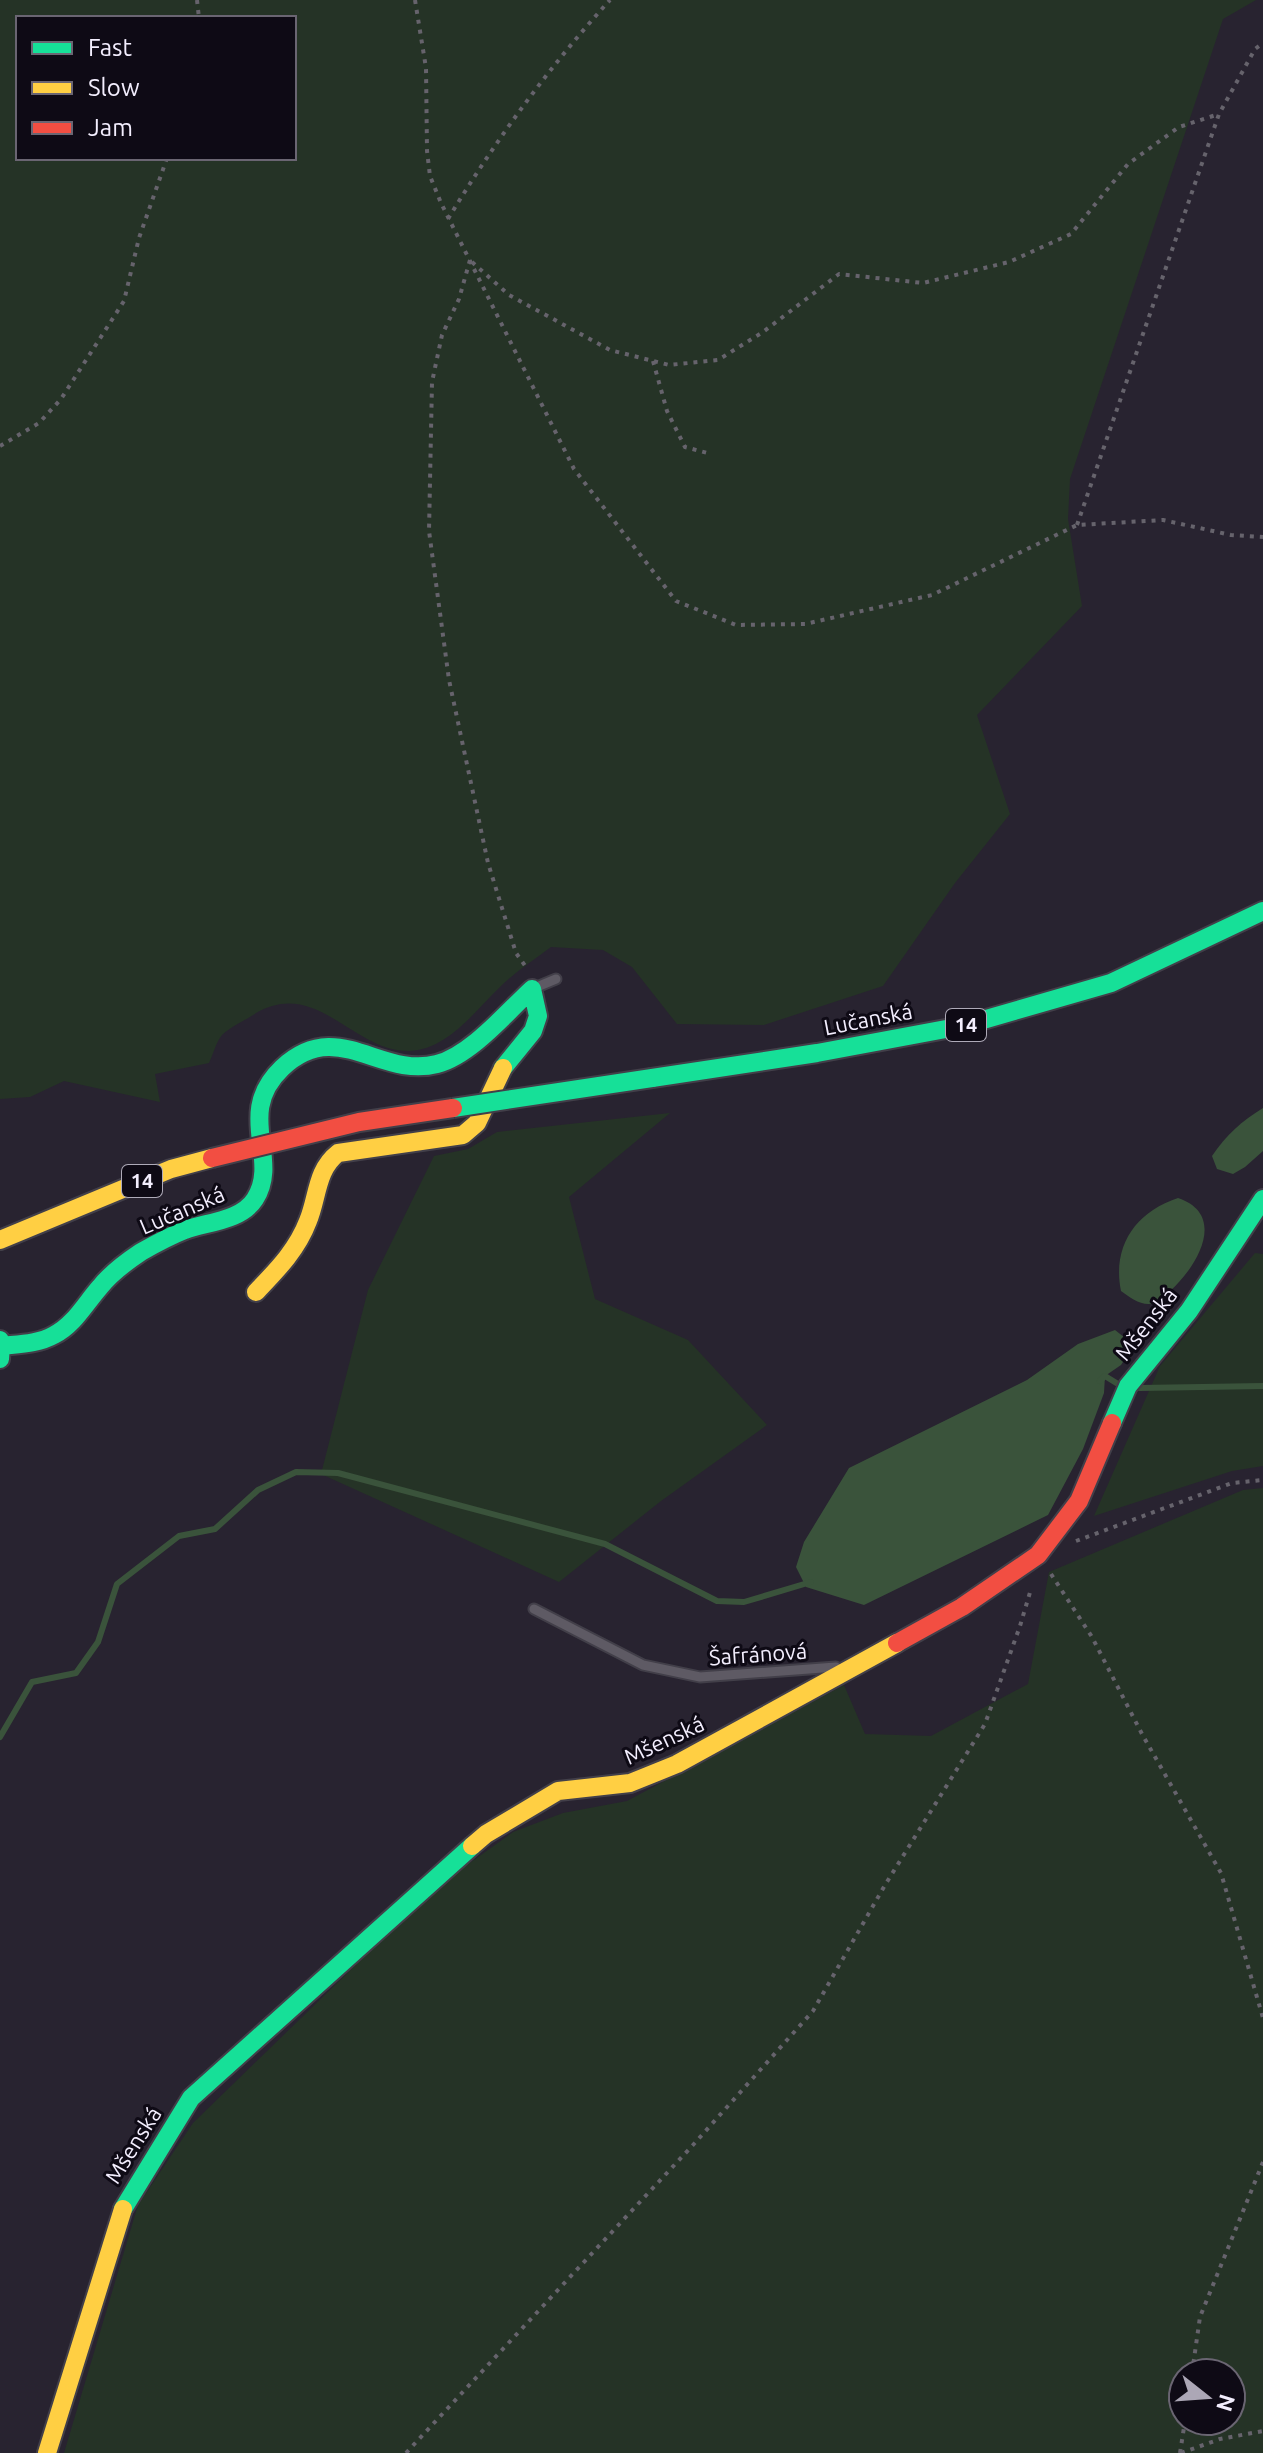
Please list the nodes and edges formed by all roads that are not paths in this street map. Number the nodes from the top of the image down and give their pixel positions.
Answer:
1 (1263, 911) edge
2 (556, 979) dead end
3 (532, 989) junction
4 (1263, 1199) edge
5 (0, 1240) edge
6 (256, 1292) dead end
7 (0, 1348) edge
8 (534, 1609) dead end
9 (856, 1666) junction
10 (47, 2453) edge

1 - 5 street, Lučanská / 14, bridge
2 - 3 lane
3 - 6 street
3 - 7 street, Lučanská
4 - 9 street, Mšenská
8 - 9 lane, Šafránová
9 - 10 street, Mšenská

